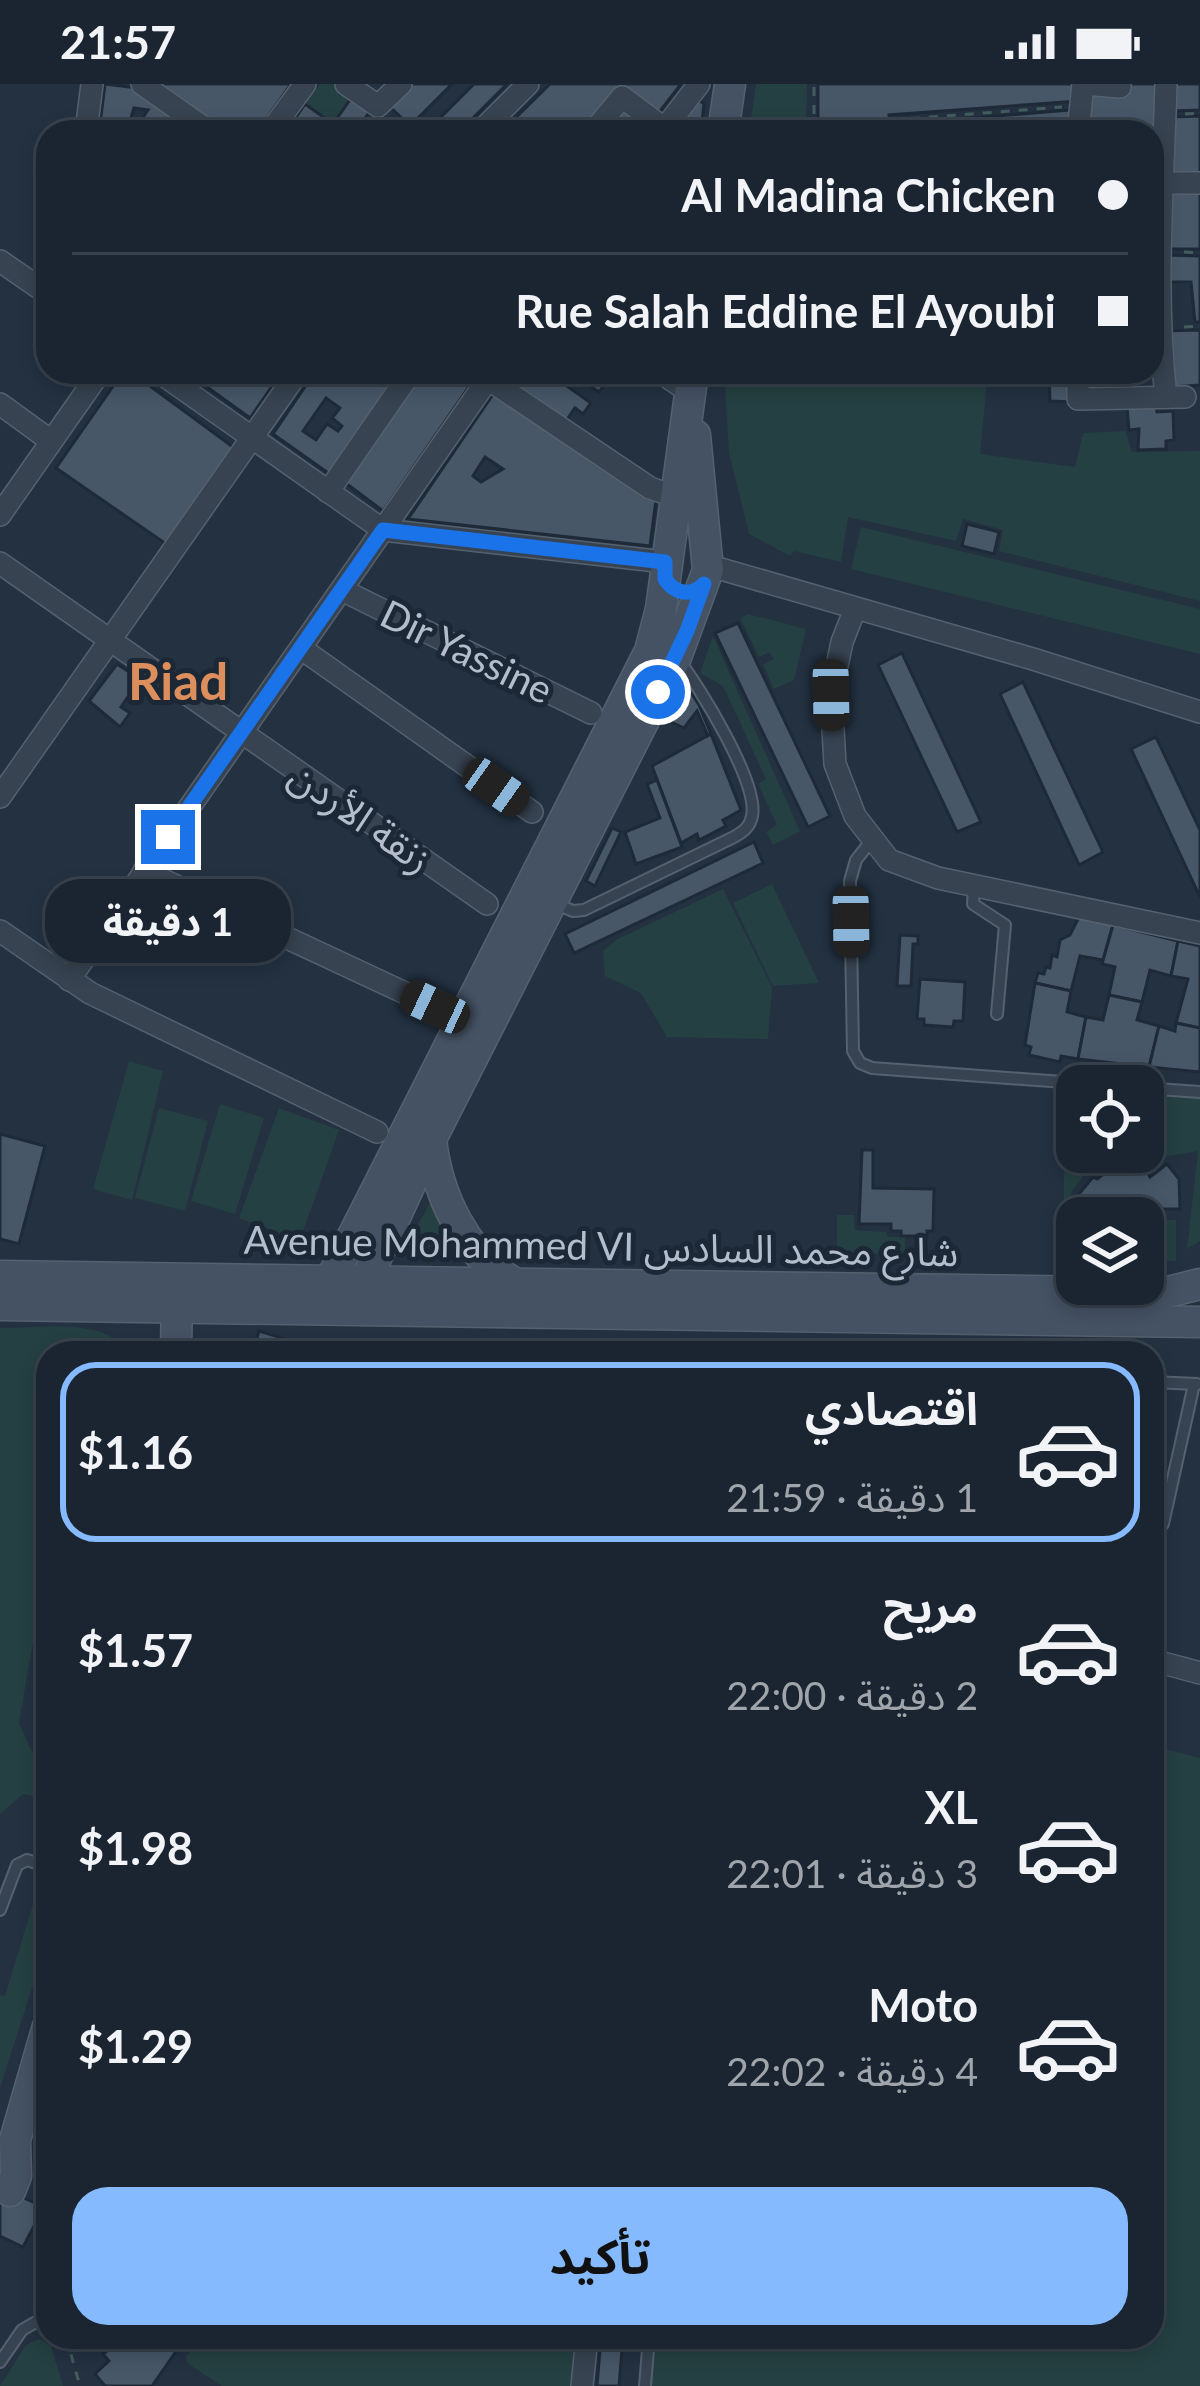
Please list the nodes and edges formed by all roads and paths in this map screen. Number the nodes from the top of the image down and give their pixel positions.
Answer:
1 (92, 84) edge
2 (142, 84) edge
3 (305, 84) edge
4 (346, 84) edge
5 (400, 84) edge
6 (528, 84) edge
7 (698, 84) edge
8 (730, 84) edge
9 (814, 84) edge
10 (1120, 84) edge
11 (1166, 84) edge
12 (1083, 91) edge
13 (88, 120) edge
14 (193, 120) edge
15 (279, 120) edge
16 (492, 120) edge
17 (602, 120) edge
18 (651, 120) edge
19 (671, 120) edge
20 (725, 120) edge
21 (814, 120) edge
22 (893, 120) dead end
23 (1164, 150) edge
24 (1164, 183) edge
25 (1200, 183) edge
26 (0, 261) edge
27 (36, 286) edge
28 (1164, 328) edge
29 (91, 384) edge
30 (192, 384) edge
31 (289, 384) edge
32 (404, 384) edge
33 (484, 384) edge
34 (501, 384) edge
35 (692, 384) edge
36 (692, 384) edge
37 (1078, 384) edge
38 (0, 404) edge
39 (251, 438) junction
40 (51, 441) junction
41 (328, 492) junction
42 (673, 496) junction
43 (0, 515) edge
44 (383, 530) junction
45 (0, 563) edge
46 (662, 567) junction
47 (706, 573) junction
48 (343, 590) junction
49 (855, 609) junction
50 (111, 640) junction
51 (302, 649) junction
52 (676, 657) junction
53 (1200, 712) edge
54 (591, 713) dead end
55 (242, 733) junction
56 (0, 797) edge
57 (532, 812) dead end
58 (871, 842) junction
59 (144, 871) junction
60 (974, 885) junction
61 (541, 896) junction
62 (487, 904) dead end
63 (0, 931) edge
64 (1200, 933) edge
65 (70, 980) junction
66 (435, 1007) dead end
67 (997, 1014) dead end
68 (1056, 1081) edge
69 (1164, 1089) edge
70 (1200, 1092) edge
71 (377, 1132) dead end
72 (431, 1139) junction
73 (363, 1260) junction
74 (0, 1276) edge
75 (331, 1279) junction
76 (515, 1284) junction
77 (1200, 1284) edge
78 (177, 1294) junction
79 (0, 1305) edge
80 (315, 1310) junction
81 (353, 1310) junction
82 (1200, 1322) edge
83 (176, 1341) edge
84 (1164, 1383) edge
85 (1197, 1384) edge
86 (1164, 1520) edge
87 (1164, 1663) edge
88 (1200, 1672) edge
89 (36, 1863) edge
90 (0, 1910) edge
91 (36, 2058) edge
92 (5, 2141) edge
93 (10, 2192) dead end
94 (36, 2322) edge
95 (69, 2349) edge
96 (586, 2349) edge
97 (648, 2349) edge
98 (0, 2362) edge
99 (80, 2386) edge
100 (582, 2386) edge
101 (645, 2386) edge

1 - 13 street
2 - 14 street
3 - 15 street
4 - 5 street
6 - 16 street
7 - 19 street
8 - 20 main road
9 - 21 path
10 - 12 street
11 - 23 street
12 - 22 path
17 - 18 street
24 - 25 street
26 - 27 street
28 - 37 street
29 - 40 street
30 - 39 street
31 - 39 street
32 - 41 street
33 - 44 street
34 - 42 street
35 - 42 main road
36 - 47 main road
38 - 40 street
39 - 41 street
39 - 50 street
40 - 43 street
41 - 44 street
42 - 46 main road
44 - 46 street
44 - 48 street
45 - 50 street, زنقة الأردن
46 - 47 main road
46 - 61 main road
47 - 49 street
47 - 52 main road
48 - 51 street
48 - 54 street, Dir Yassine
49 - 53 street
49 - 58 street
50 - 55 street, زنقة الأردن
50 - 56 street
51 - 55 street
51 - 57 street
52 - 61 main road
52 - 61 lane
55 - 59 street
55 - 62 street, زنقة الأردن
58 - 60 street
58 - 68 lane
59 - 65 street
59 - 66 street
60 - 64 street
60 - 67 lane
61 - 72 main road
61 - 73 main road
63 - 65 street
65 - 71 street
69 - 70 lane
72 - 73 main road
72 - 76 main road
73 - 75 main road, Avenue Mohammed VI شارع محمد السادس
73 - 76 main road, Avenue Mohammed VI شارع محمد السادس
73 - 81 main road
74 - 78 main road, Avenue Mohammed VI شارع محمد السادس
75 - 78 main road, Avenue Mohammed VI شارع محمد السادس
75 - 80 main road
76 - 77 main road, Avenue Mohammed VI شارع محمد السادس
78 - 79 main road, Avenue Mohammed VI شارع محمد السادس
78 - 80 main road, Avenue Mohammed VI شارع محمد السادس
78 - 83 main road
80 - 81 main road, Avenue Mohammed VI شارع محمد السادس
81 - 82 main road, Avenue Mohammed VI شارع محمد السادس
84 - 85 lane
85 - 86 lane
87 - 88 street
89 - 90 lane
91 - 92 main road
92 - 93 main road
94 - 98 lane
95 - 99 path
96 - 100 street
97 - 101 lane

